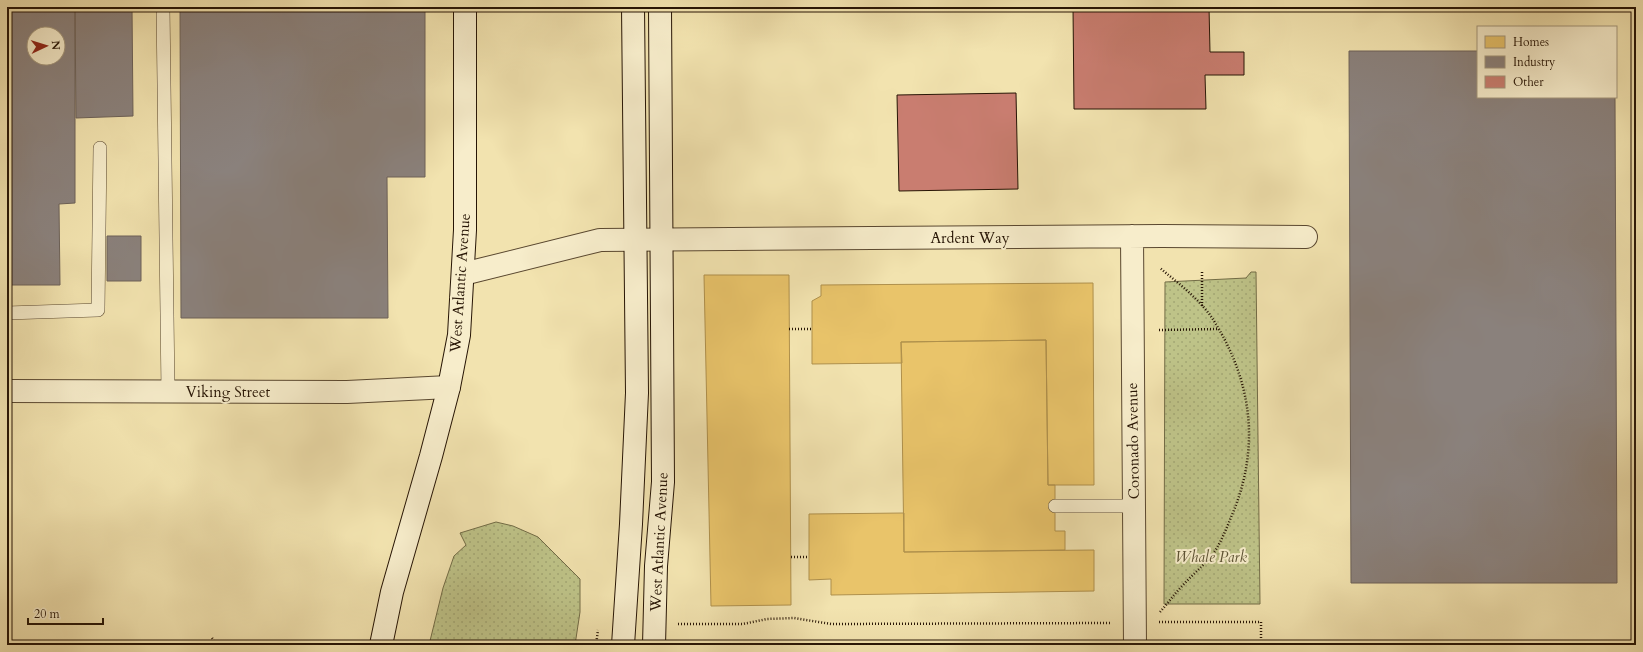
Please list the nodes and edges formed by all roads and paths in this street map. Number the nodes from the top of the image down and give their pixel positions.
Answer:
1 (163, 7) edge
2 (465, 7) edge
3 (633, 7) edge
4 (660, 7) edge
5 (100, 148) dead end
6 (1132, 236) junction
7 (1306, 237) dead end
8 (634, 239) junction
9 (661, 239) junction
10 (1160, 268) dead end
11 (1202, 272) dead end
12 (463, 274) junction
13 (1202, 307) junction
14 (7, 313) edge
15 (789, 329) dead end
16 (812, 329) dead end
17 (1219, 329) junction
18 (1159, 330) dead end
19 (448, 387) junction
20 (7, 391) edge
21 (168, 391) junction
22 (1055, 506) dead end
23 (1134, 506) junction
24 (791, 557) dead end
25 (809, 557) dead end
26 (1160, 612) dead end
27 (1153, 622) dead end
28 (1118, 623) dead end
29 (674, 624) dead end
30 (212, 638) dead end
31 (217, 645) edge
32 (381, 645) edge
33 (623, 645) edge
34 (654, 645) edge
35 (1135, 645) edge
36 (1262, 645) edge

1 - 21 lane
2 - 12 street, West Atlantic Avenue
3 - 8 street, West Atlantic Avenue
4 - 9 street, West Atlantic Avenue
5 - 14 lane
6 - 7 street, Ardent Way
6 - 9 street, Ardent Way
6 - 23 street, Coronado Avenue
8 - 9 street, Ardent Way
8 - 12 street, Ardent Way
8 - 33 street, West Atlantic Avenue
9 - 34 street, West Atlantic Avenue
10 - 13 path
11 - 13 path
12 - 19 street, West Atlantic Avenue
13 - 17 path
15 - 16 path
17 - 18 path
17 - 26 path
19 - 21 street, Viking Street
19 - 32 street, West Atlantic Avenue
20 - 21 street, Viking Street
22 - 23 lane
23 - 35 street, Coronado Avenue
24 - 25 path
27 - 36 path
28 - 29 path
30 - 31 path

